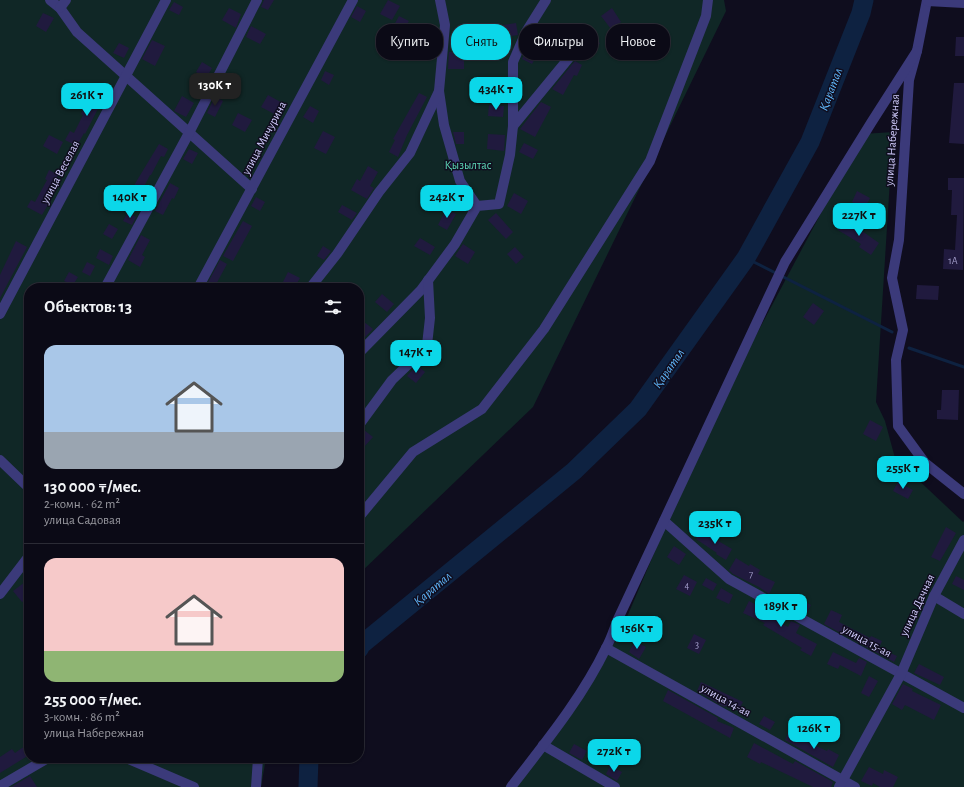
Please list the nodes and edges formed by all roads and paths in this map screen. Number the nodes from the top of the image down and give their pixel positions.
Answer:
1 (50, 0) edge
2 (66, 0) edge
3 (166, 0) edge
4 (257, 0) edge
5 (353, 0) edge
6 (440, 0) edge
7 (546, 0) edge
8 (708, 0) edge
9 (927, 1) edge
10 (964, 3) edge
11 (60, 8) junction
12 (917, 51) junction
13 (567, 60) edge
14 (126, 76) junction
15 (439, 91) junction
16 (513, 126) junction
17 (190, 133) junction
18 (252, 189) junction
19 (477, 206) junction
20 (428, 280) junction
21 (109, 283) edge
22 (201, 283) edge
23 (314, 283) edge
24 (0, 314) edge
25 (364, 348) edge
26 (364, 418) edge
27 (0, 460) edge
28 (24, 483) edge
29 (964, 494) edge
30 (364, 511) edge
31 (664, 521) junction
32 (964, 540) edge
33 (24, 563) edge
34 (0, 594) edge
35 (934, 596) junction
36 (964, 614) edge
37 (606, 648) junction
38 (901, 674) junction
39 (964, 708) edge
40 (543, 745) junction
41 (39, 763) edge
42 (138, 763) edge
43 (258, 763) edge
44 (841, 784) edge
45 (0, 786) edge
46 (194, 787) edge
47 (256, 787) edge
48 (511, 787) edge
49 (615, 787) edge
50 (855, 787) edge

1 - 11 street
2 - 11 street
3 - 14 street, улица Веселая
4 - 17 street
5 - 18 street, улица Мичурина
6 - 15 street
7 - 16 street
8 - 30 street
9 - 10 street
9 - 12 street, улица Набережная
11 - 14 street
12 - 29 street, улица Набережная
12 - 31 street
13 - 16 street
14 - 17 street
14 - 24 street, улица Веселая
15 - 19 street
15 - 23 street
16 - 19 street
17 - 18 street
17 - 21 street
18 - 22 street, улица Мичурина
19 - 20 street
20 - 25 street
20 - 26 street
27 - 28 street
31 - 37 street
31 - 38 street, улица 15-ая
32 - 35 street, улица Дачная
33 - 34 street
35 - 36 street
35 - 38 street, улица Дачная
37 - 40 street
37 - 44 street, улица 14-ая
38 - 39 street, улица 15-ая
38 - 44 street, улица Дачная
40 - 48 street
40 - 49 street
41 - 45 street
42 - 46 street
43 - 47 street
44 - 50 street, улица 14-ая

